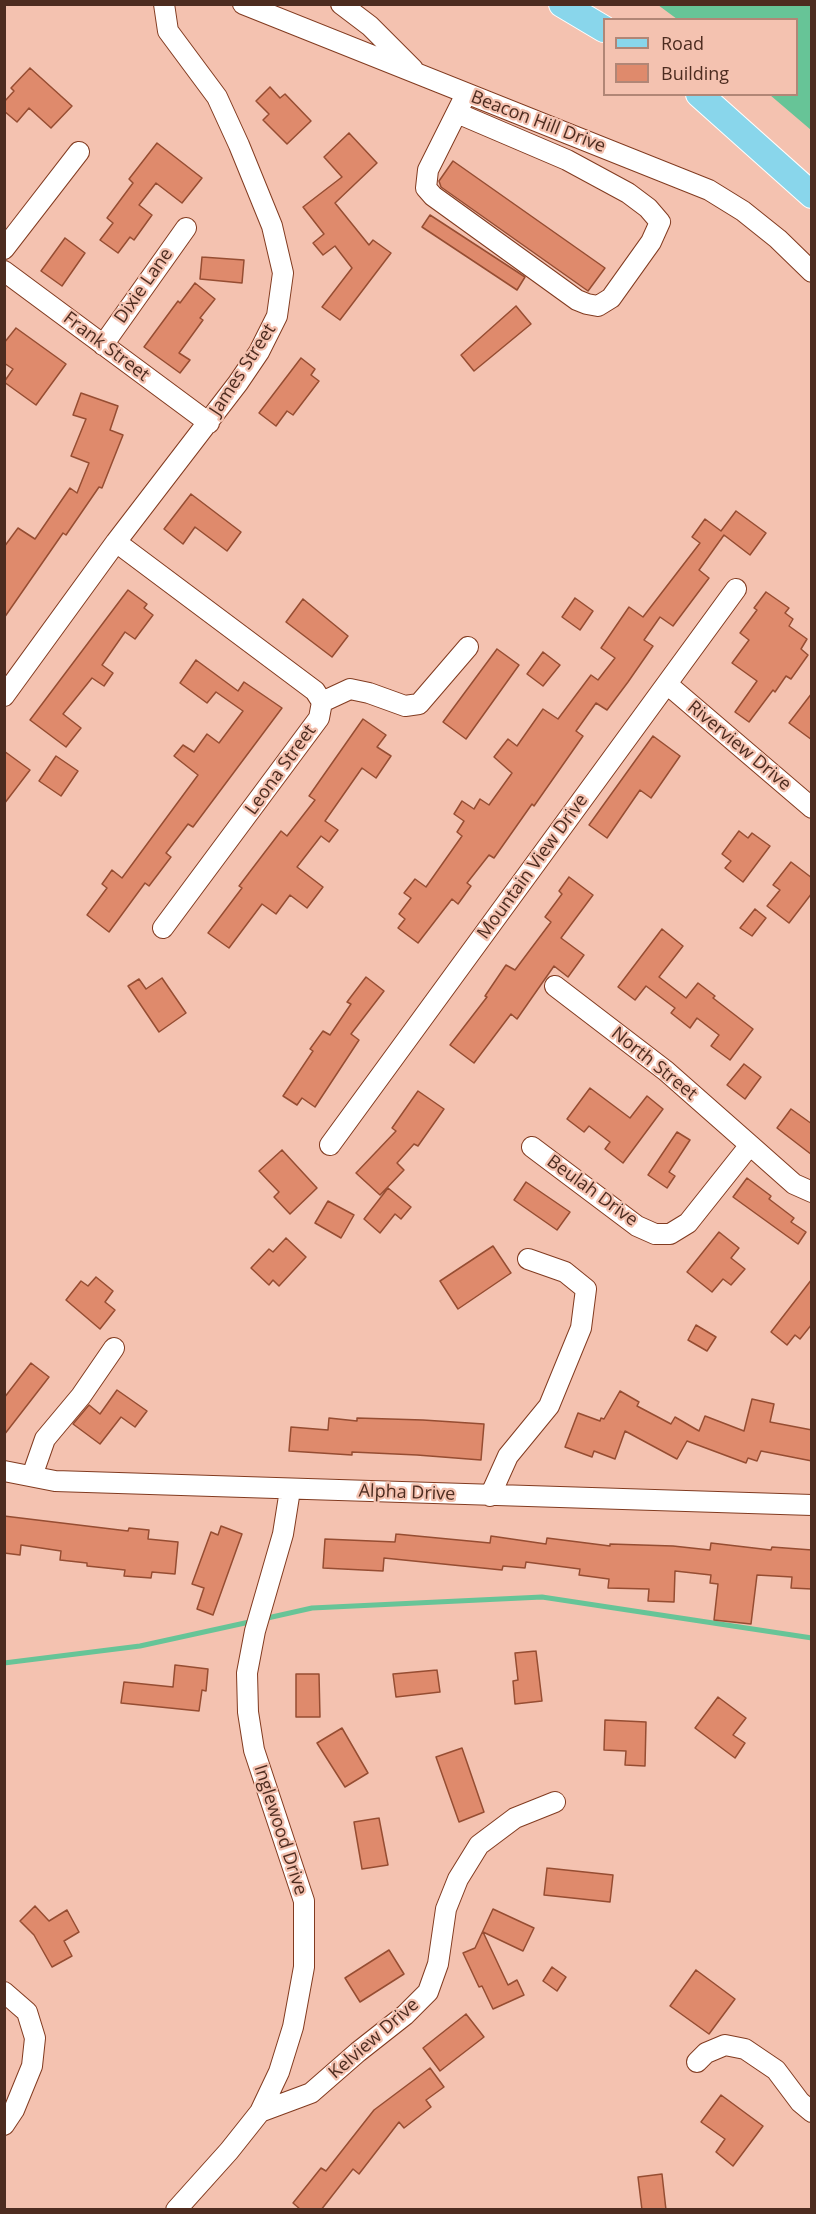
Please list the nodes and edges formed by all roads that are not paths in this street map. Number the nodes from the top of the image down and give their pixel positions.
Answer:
1 (164, 4) edge
2 (243, 4) edge
3 (341, 4) edge
4 (562, 4) edge
5 (603, 28) edge
6 (419, 75) junction
7 (466, 94) junction
8 (701, 96) edge
9 (457, 113) junction
10 (79, 152) dead end
11 (812, 195) edge
12 (186, 228) dead end
13 (4, 249) edge
14 (4, 271) edge
15 (812, 272) edge
16 (103, 345) junction
17 (208, 423) junction
18 (117, 542) junction
19 (736, 589) dead end
20 (468, 647) dead end
21 (667, 684) junction
22 (4, 696) edge
23 (322, 702) junction
24 (812, 808) edge
25 (164, 928) dead end
26 (555, 986) dead end
27 (330, 1145) dead end
28 (750, 1145) junction
29 (532, 1147) dead end
30 (812, 1192) edge
31 (528, 1259) dead end
32 (114, 1348) dead end
33 (4, 1471) edge
34 (32, 1476) junction
35 (290, 1490) junction
36 (490, 1496) junction
37 (812, 1505) edge
38 (555, 1802) dead end
39 (4, 1992) edge
40 (697, 2062) dead end
41 (261, 2112) junction
42 (812, 2112) edge
43 (4, 2125) edge
44 (176, 2210) edge

1 - 17 street, James Street
2 - 6 street, Beacon Hill Drive
3 - 6 street
4 - 5 main road
6 - 7 street, Beacon Hill Drive
7 - 9 street
7 - 15 street, Beacon Hill Drive
8 - 11 main road
9 - 9 street
10 - 13 street
12 - 16 street, Dixie Lane
14 - 16 street, Frank Street
16 - 17 street, Frank Street
17 - 18 street, James Street
18 - 22 street, James Street
18 - 23 street, Leona Street
19 - 21 street, Mountain View Drive
20 - 23 street
21 - 24 street, Riverview Drive
21 - 27 street, Mountain View Drive
23 - 25 street, Leona Street
26 - 28 street, North Street
28 - 29 street, Beulah Drive
28 - 30 street
31 - 36 street
32 - 34 street
33 - 34 street, Alpha Drive
34 - 35 street, Alpha Drive
35 - 36 street, Alpha Drive
35 - 41 street, Inglewood Drive
36 - 37 street, Alpha Drive
38 - 41 street, Kelview Drive
39 - 43 street
40 - 42 street
41 - 44 street, Inglewood Drive

